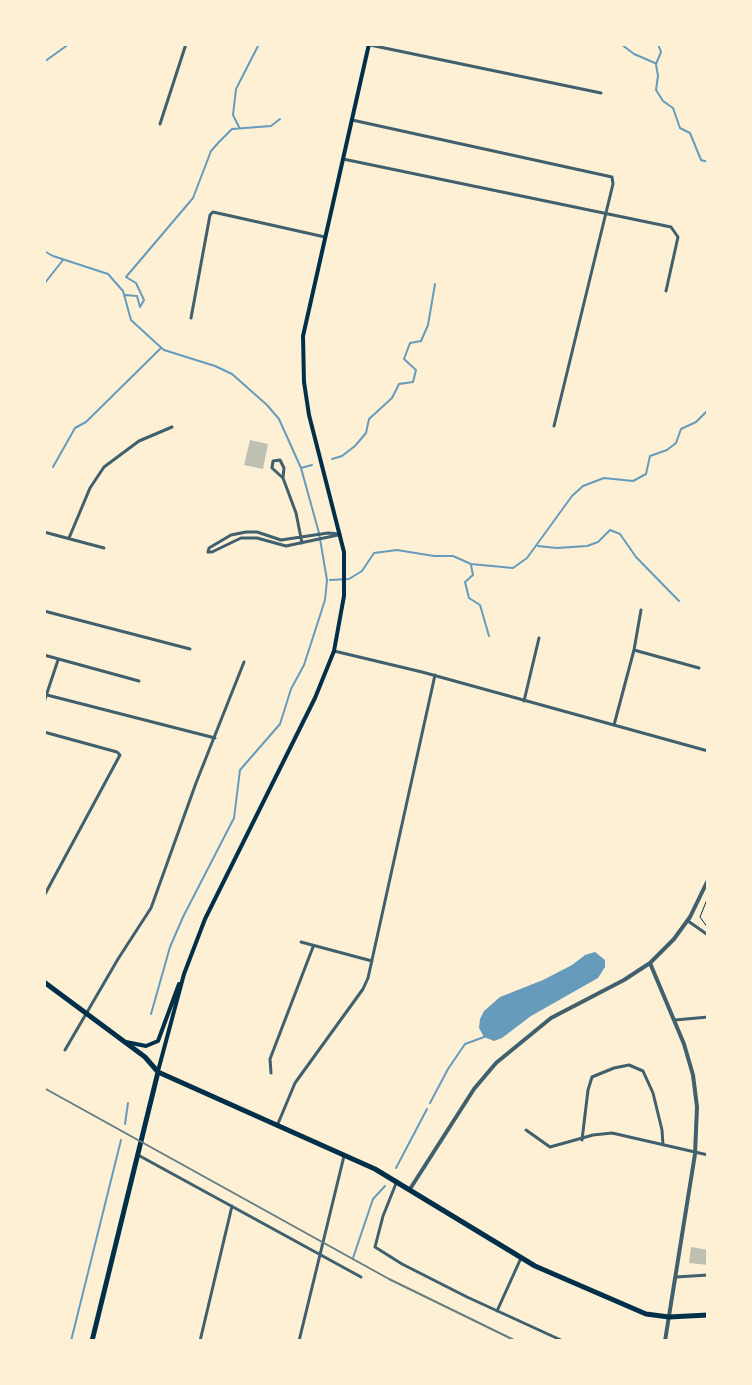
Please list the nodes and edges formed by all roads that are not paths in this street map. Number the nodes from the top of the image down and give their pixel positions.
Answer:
1 (186, 44) edge
2 (369, 44) edge
3 (601, 93) dead end
4 (352, 120) junction
5 (160, 124) dead end
6 (343, 159) junction
7 (604, 214) junction
8 (325, 237) junction
9 (666, 291) dead end
10 (191, 318) dead end
11 (554, 426) dead end
12 (172, 427) dead end
13 (283, 478) junction
14 (44, 532) edge
15 (341, 534) junction
16 (301, 537) junction
17 (69, 538) junction
18 (302, 543) junction
19 (104, 548) dead end
20 (641, 610) dead end
21 (44, 611) edge
22 (539, 638) dead end
23 (190, 649) dead end
24 (634, 650) junction
25 (334, 651) junction
26 (44, 655) edge
27 (58, 659) junction
28 (244, 662) dead end
29 (699, 668) dead end
30 (435, 675) junction
31 (139, 681) dead end
32 (47, 695) junction
33 (524, 701) junction
34 (44, 702) edge
35 (614, 725) junction
36 (44, 732) edge
37 (215, 738) junction
38 (708, 751) edge
39 (708, 880) edge
40 (44, 896) edge
41 (688, 921) junction
42 (708, 935) edge
43 (301, 942) dead end
44 (313, 947) junction
45 (372, 961) junction
46 (650, 963) junction
47 (184, 974) junction
48 (44, 982) edge
49 (87, 1014) junction
50 (708, 1017) edge
51 (675, 1020) junction
52 (126, 1042) junction
53 (65, 1050) dead end
54 (158, 1072) junction
55 (271, 1073) dead end
56 (277, 1126) junction
57 (526, 1130) dead end
58 (582, 1140) junction
59 (663, 1145) junction
60 (695, 1154) junction
61 (138, 1155) junction
62 (708, 1155) edge
63 (344, 1156) junction
64 (397, 1181) junction
65 (410, 1189) junction
66 (232, 1206) junction
67 (320, 1254) junction
68 (521, 1258) junction
69 (708, 1275) edge
70 (361, 1277) dead end
71 (676, 1277) junction
72 (497, 1311) junction
73 (708, 1315) edge
74 (669, 1317) junction
75 (92, 1341) edge
76 (200, 1341) edge
77 (299, 1341) edge
78 (563, 1341) edge
79 (665, 1341) edge

1 - 5 street
2 - 3 street
2 - 4 main road
4 - 6 main road
4 - 7 street
6 - 7 street
6 - 8 main road
7 - 9 street
7 - 11 street
8 - 10 street
8 - 15 main road
12 - 17 street
13 - 13 street
13 - 16 street
14 - 17 street
15 - 16 street
15 - 18 street
15 - 25 main road
16 - 18 street
16 - 18 street
17 - 19 street
20 - 24 street
21 - 23 street
22 - 33 street
24 - 29 street
24 - 35 street
25 - 30 street
25 - 47 main road
26 - 27 street
27 - 31 street
27 - 32 street
28 - 37 street
30 - 33 street
30 - 45 street
32 - 34 street
32 - 37 street
33 - 35 street
35 - 38 street
36 - 40 street
37 - 49 street
39 - 41 street
41 - 42 street
41 - 46 street
43 - 44 street
44 - 45 street
44 - 55 street
45 - 56 street
46 - 51 street
46 - 65 street
47 - 52 main road
47 - 54 main road
48 - 49 main road
49 - 52 main road
49 - 53 street
50 - 51 street
51 - 60 street
52 - 54 main road
54 - 56 main road
54 - 61 main road
56 - 63 main road
57 - 58 street
58 - 59 street
58 - 59 street
59 - 60 street
60 - 62 street
60 - 71 street
61 - 66 street
61 - 75 main road
63 - 64 main road
63 - 67 street
64 - 65 main road
64 - 72 street
65 - 68 main road
66 - 67 street
66 - 76 street
67 - 70 street
67 - 77 street
68 - 72 street
68 - 74 main road
69 - 71 street
71 - 74 street
72 - 78 street
73 - 74 main road
74 - 79 street

